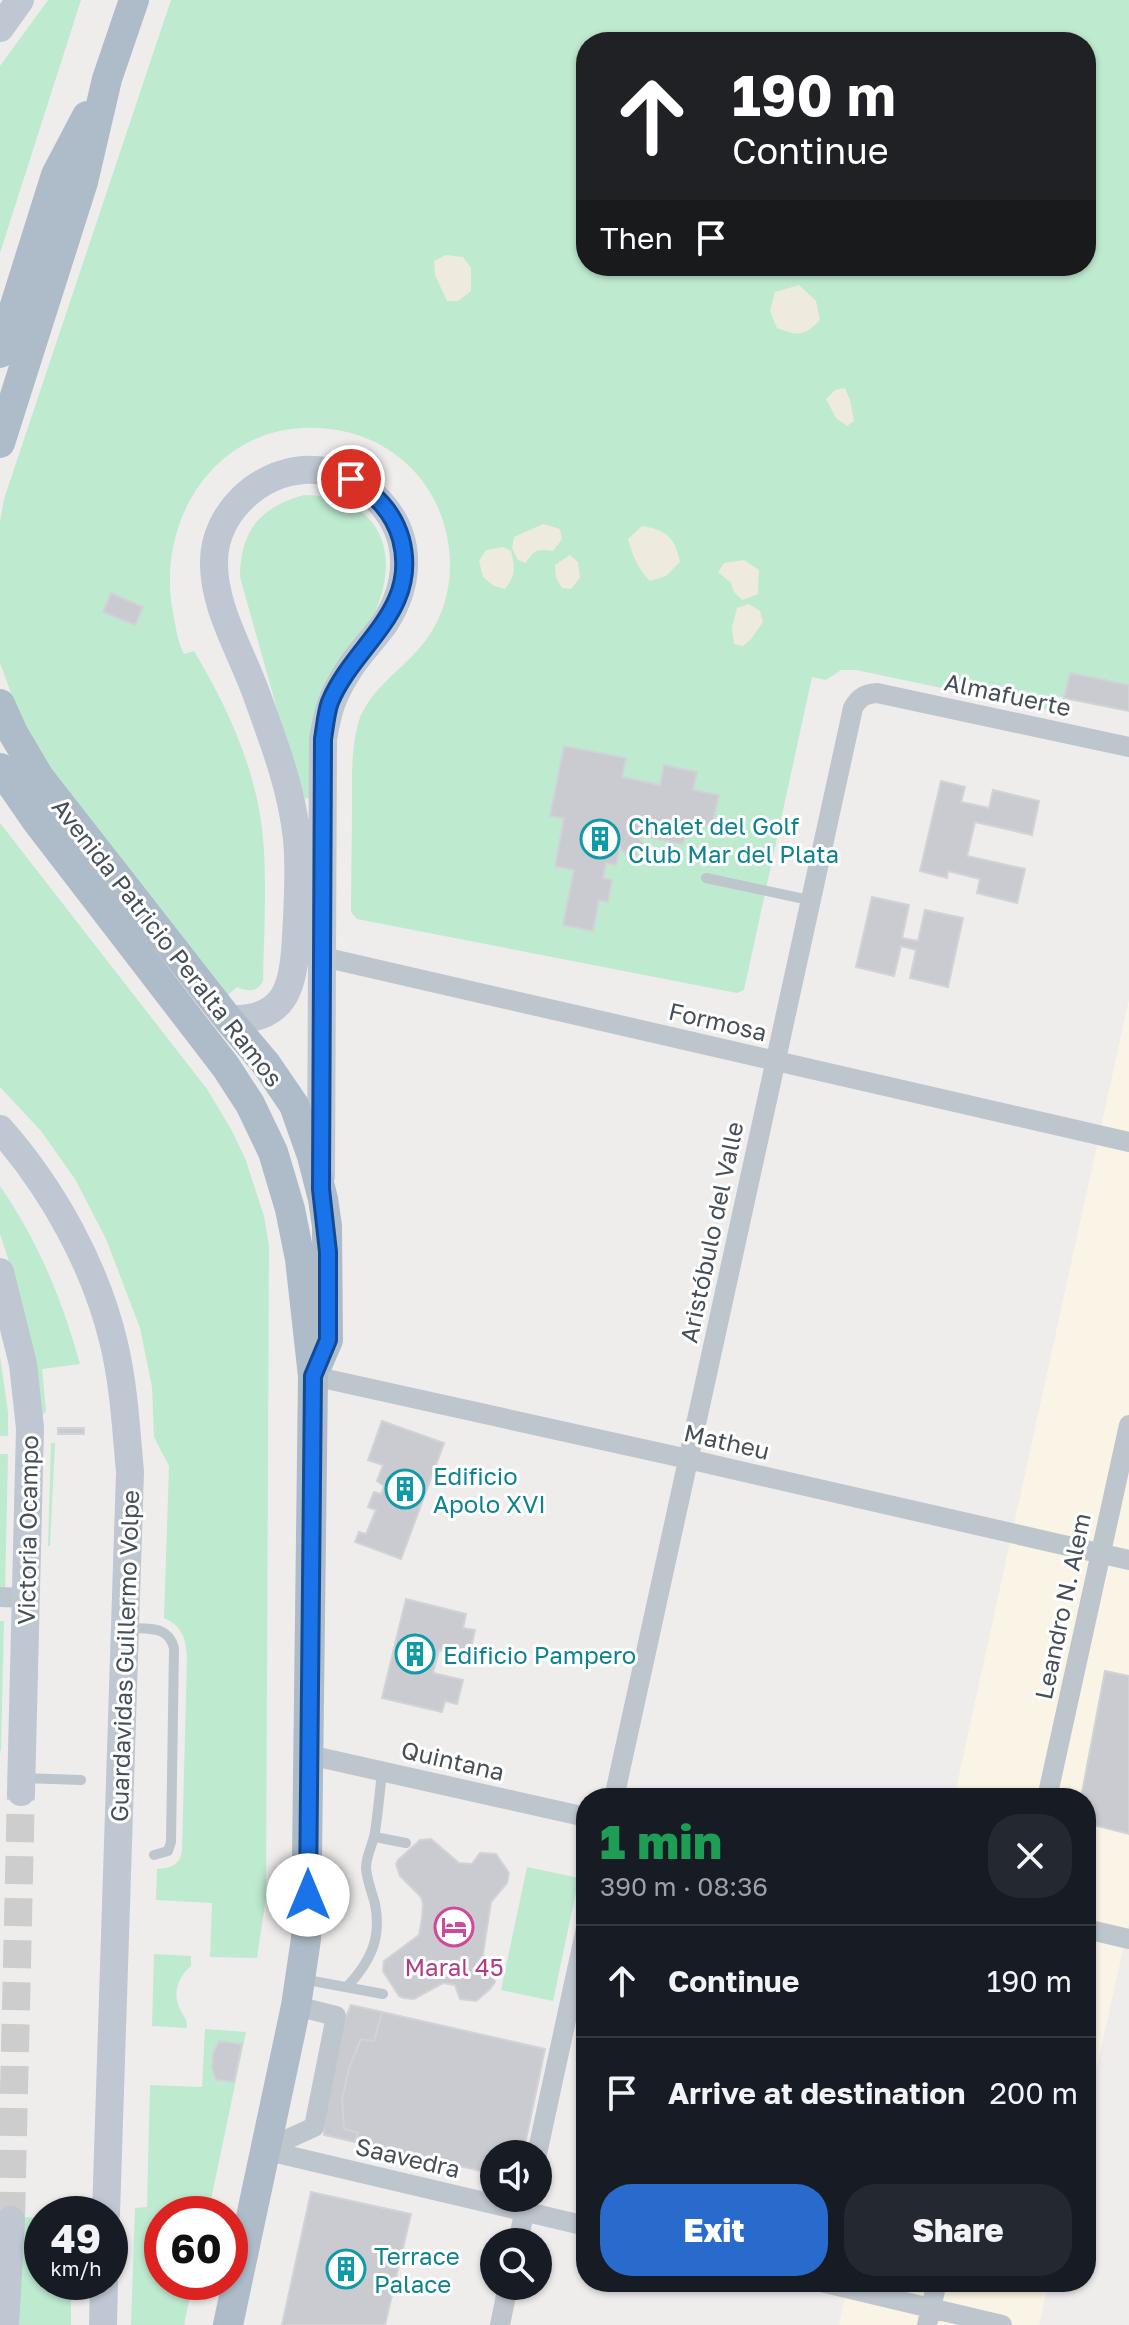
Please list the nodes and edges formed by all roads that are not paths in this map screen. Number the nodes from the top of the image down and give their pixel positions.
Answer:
1 (20, 0) edge
2 (134, 0) edge
3 (0, 28) edge
4 (107, 79) junction
5 (0, 353) edge
6 (0, 443) edge
7 (877, 693) joint
8 (0, 704) edge
9 (1129, 747) edge
10 (0, 768) edge
11 (706, 878) dead end
12 (809, 900) junction
13 (309, 954) junction
14 (228, 1019) junction
15 (775, 1060) junction
16 (0, 1129) edge
17 (1129, 1142) edge
18 (321, 1189) junction
19 (0, 1272) edge
20 (313, 1376) junction
21 (1129, 1425) edge
22 (688, 1459) junction
23 (1101, 1554) junction
24 (1129, 1560) edge
25 (13, 1598) edge
26 (125, 1628) junction
27 (309, 1755) junction
28 (382, 1771) junction
29 (81, 1780) dead end
30 (22, 1785) joint
31 (616, 1788) edge
32 (1049, 1788) edge
33 (576, 1815) edge
34 (375, 1837) junction
35 (406, 1843) dead end
36 (154, 1855) dead end
37 (1096, 1931) edge
38 (1129, 1939) edge
39 (576, 1974) edge
40 (347, 1987) junction
41 (298, 1993) junction
42 (383, 1994) dead end
43 (540, 2140) edge
44 (264, 2150) junction
45 (480, 2195) edge
46 (107, 2196) edge
47 (548, 2212) edge
48 (11, 2220) tunnel mouth
49 (576, 2222) edge
50 (852, 2292) edge
51 (935, 2292) edge
52 (104, 2300) edge
53 (505, 2300) edge
54 (929, 2317) edge
55 (5, 2325) edge
56 (103, 2325) edge
57 (228, 2325) edge
58 (500, 2325) edge
59 (1002, 2325) edge

1 - 3 main road
2 - 4 main road
4 - 5 main road
4 - 6 main road
7 - 9 street, Almafuerte
7 - 12 street, Aristóbulo del Valle
8 - 14 main road, Avenida Patricio Peralta Ramos
10 - 20 main road, Avenida Patricio Peralta Ramos
11 - 12 lane
12 - 15 street, Aristóbulo del Valle
13 - 13 main road
13 - 14 main road
13 - 15 street, Formosa
13 - 18 main road
14 - 18 main road, Avenida Patricio Peralta Ramos
15 - 17 street, Formosa
15 - 22 street, Aristóbulo del Valle
16 - 26 main road, Guardavidas Guillermo Volpe
18 - 20 main road, Avenida Patricio Peralta Ramos
19 - 25 main road, Victoria Ocampo
20 - 22 street, Matheu
20 - 27 main road, Avenida Patricio Peralta Ramos
21 - 23 street, Leandro N. Alem
22 - 23 street, Matheu
22 - 31 street, Aristóbulo del Valle
23 - 24 street, Matheu
23 - 32 street, Leandro N. Alem
25 - 30 main road, Victoria Ocampo
26 - 36 lane
26 - 46 main road, Guardavidas Guillermo Volpe
27 - 28 street, Quintana
27 - 41 main road, Avenida Patricio Peralta Ramos
28 - 33 street, Quintana
28 - 34 lane
29 - 30 lane
34 - 35 lane
34 - 40 lane
37 - 38 street
39 - 43 street
40 - 41 lane
40 - 42 lane
41 - 44 main road, Avenida Patricio Peralta Ramos
41 - 44 street
44 - 45 street, Saavedra
44 - 57 main road, Avenida Patricio Peralta Ramos
47 - 49 street, Saavedra
48 - 55 main road
50 - 54 street
51 - 54 street
52 - 56 main road
53 - 58 street
54 - 59 street

